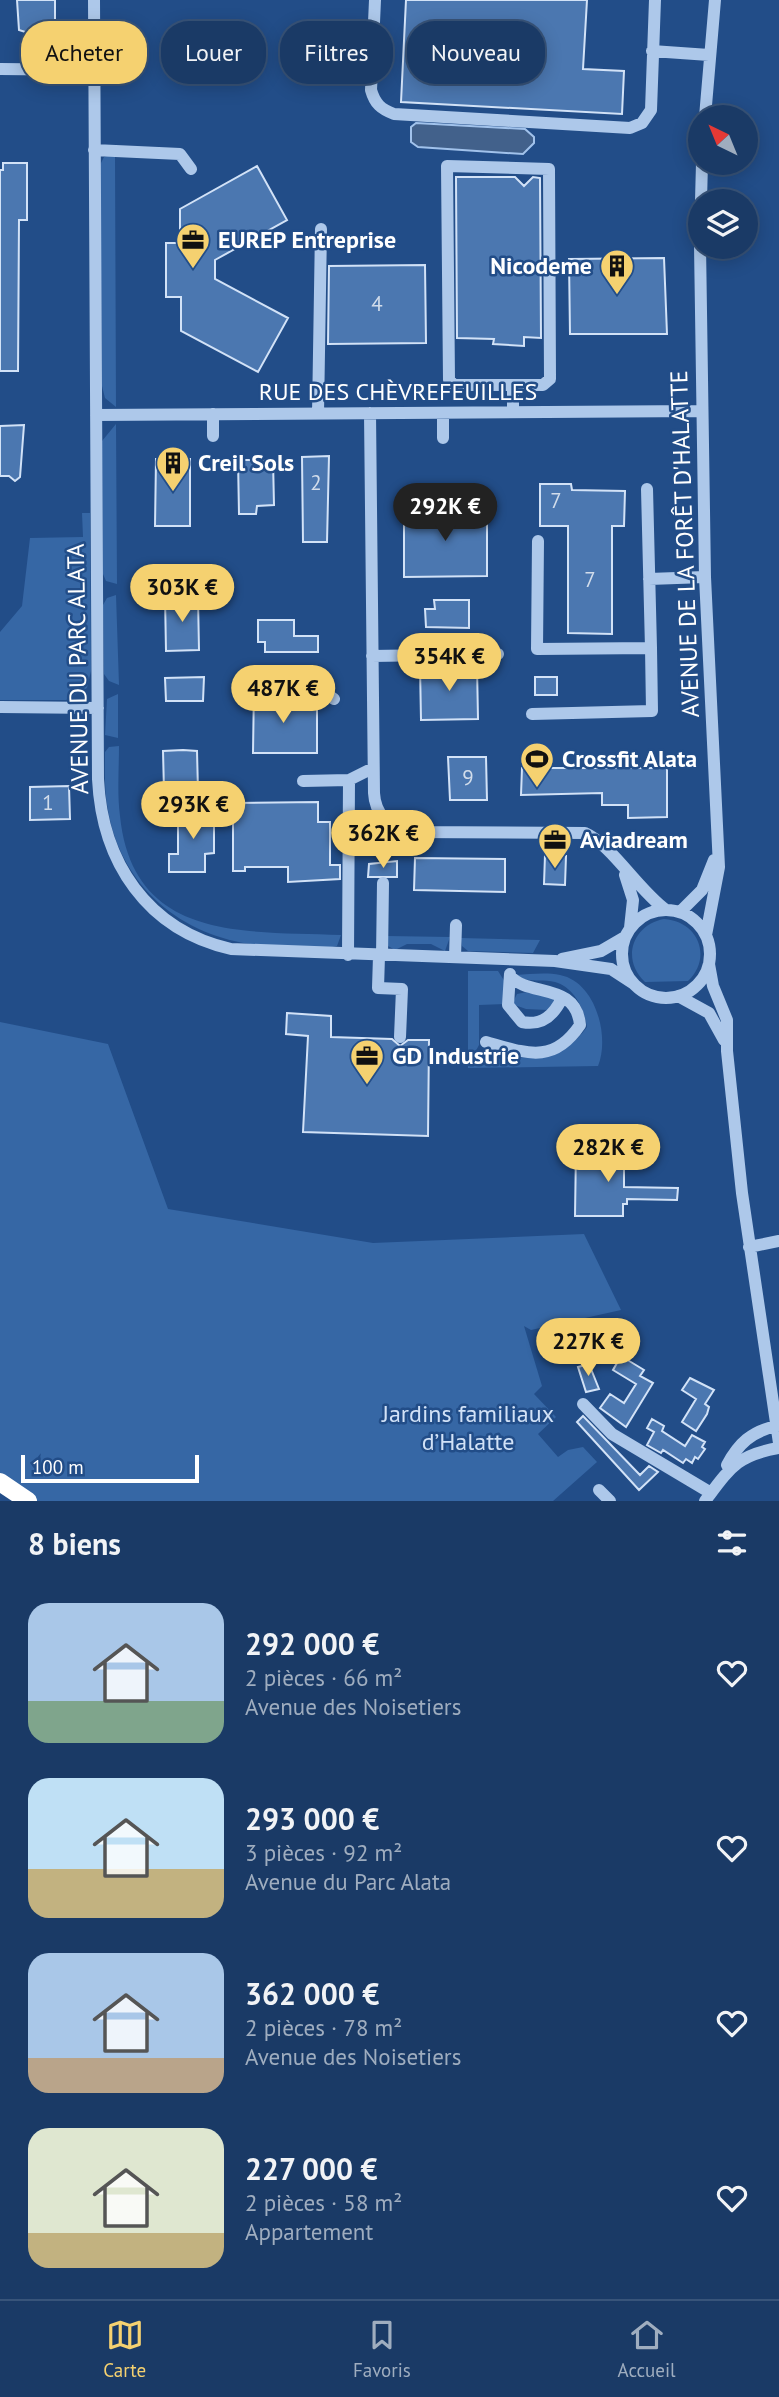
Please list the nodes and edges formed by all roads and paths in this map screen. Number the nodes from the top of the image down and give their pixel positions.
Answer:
1 (94, 0) edge
2 (375, 0) edge
3 (655, 0) edge
4 (715, 0) edge
5 (94, 21) edge
6 (652, 51) junction
7 (709, 55) junction
8 (0, 69) edge
9 (21, 69) edge
10 (93, 84) edge
11 (706, 105) edge
12 (94, 150) junction
13 (191, 169) dead end
14 (321, 229) dead end
15 (700, 259) edge
16 (513, 386) junction
17 (701, 411) junction
18 (513, 412) junction
19 (370, 413) junction
20 (443, 413) junction
21 (213, 414) junction
22 (318, 414) junction
23 (96, 415) junction
24 (213, 436) dead end
25 (443, 438) dead end
26 (647, 489) dead end
27 (538, 541) dead end
28 (705, 577) junction
29 (649, 579) junction
30 (358, 628) dead end
31 (372, 628) junction
32 (651, 648) junction
33 (498, 654) dead end
34 (372, 656) junction
35 (266, 682) dead end
36 (334, 699) dead end
37 (0, 707) edge
38 (98, 708) junction
39 (532, 714) dead end
40 (373, 768) junction
41 (349, 780) junction
42 (303, 781) dead end
43 (716, 842) junction
44 (622, 868) junction
45 (383, 883) dead end
46 (673, 911) junction
47 (456, 925) dead end
48 (627, 933) junction
49 (706, 935) junction
50 (348, 955) junction
51 (380, 956) junction
52 (455, 957) junction
53 (510, 959) junction
54 (555, 961) junction
55 (709, 964) junction
56 (510, 976) junction
57 (634, 984) junction
58 (678, 996) junction
59 (562, 998) junction
60 (400, 1037) dead end
61 (486, 1042) dead end
62 (727, 1051) junction
63 (779, 1241) edge
64 (749, 1247) junction
65 (583, 1404) dead end
66 (776, 1426) junction
67 (779, 1445) edge
68 (719, 1481) junction
69 (0, 1482) edge
70 (0, 1489) edge
71 (599, 1490) dead end
72 (708, 1497) edge
73 (15, 1501) edge
74 (28, 1501) edge
75 (610, 1501) edge

1 - 5 street, AVENUE DU PARC ALATA
2 - 6 street
3 - 6 street
4 - 7 street
6 - 7 street
7 - 11 street
8 - 9 street
10 - 12 street, AVENUE DU PARC ALATA
12 - 13 street
12 - 23 street, AVENUE DU PARC ALATA
14 - 22 street
15 - 17 street, AVENUE DE LA FORÊT D'HALATTE
16 - 16 street
16 - 18 street
17 - 18 street, RUE DES CHÈVREFEUILLES
17 - 28 street, AVENUE DE LA FORÊT D'HALATTE
18 - 20 street, RUE DES CHÈVREFEUILLES
19 - 20 street, RUE DES CHÈVREFEUILLES
19 - 22 street, RUE DES CHÈVREFEUILLES
19 - 31 street
20 - 25 street
21 - 22 street, RUE DES CHÈVREFEUILLES
21 - 23 street, RUE DES CHÈVREFEUILLES
21 - 24 street
23 - 38 street, AVENUE DU PARC ALATA
26 - 29 street
27 - 32 street
28 - 29 street
28 - 43 street, AVENUE DE LA FORÊT D'HALATTE
29 - 32 street
30 - 31 street
31 - 34 street
32 - 39 street
33 - 34 street
34 - 40 street
35 - 36 street
37 - 38 street
38 - 50 street, AVENUE DU PARC ALATA
40 - 41 street
40 - 44 street
41 - 42 street
41 - 50 street
43 - 46 street, AVENUE DE LA FORÊT D'HALATTE
43 - 49 street, AVENUE DE LA FORÊT D'HALATTE
44 - 46 street
44 - 48 street
45 - 51 street
46 - 48 street
46 - 49 street
47 - 52 street
48 - 54 street, AVENUE DU PARC ALATA
48 - 57 street
49 - 55 street
50 - 51 street, AVENUE DU PARC ALATA
51 - 52 street, AVENUE DU PARC ALATA
51 - 60 street
52 - 53 street, AVENUE DU PARC ALATA
53 - 54 street, AVENUE DU PARC ALATA
53 - 56 street
54 - 57 street, AVENUE DU PARC ALATA
55 - 58 street
55 - 62 street
56 - 59 street
56 - 59 street
57 - 58 street
58 - 62 street
59 - 61 street
62 - 64 street
63 - 64 street
64 - 66 street
65 - 72 street
66 - 67 street
66 - 68 street
67 - 68 street
68 - 72 street
69 - 74 highway
70 - 73 highway
71 - 75 street

